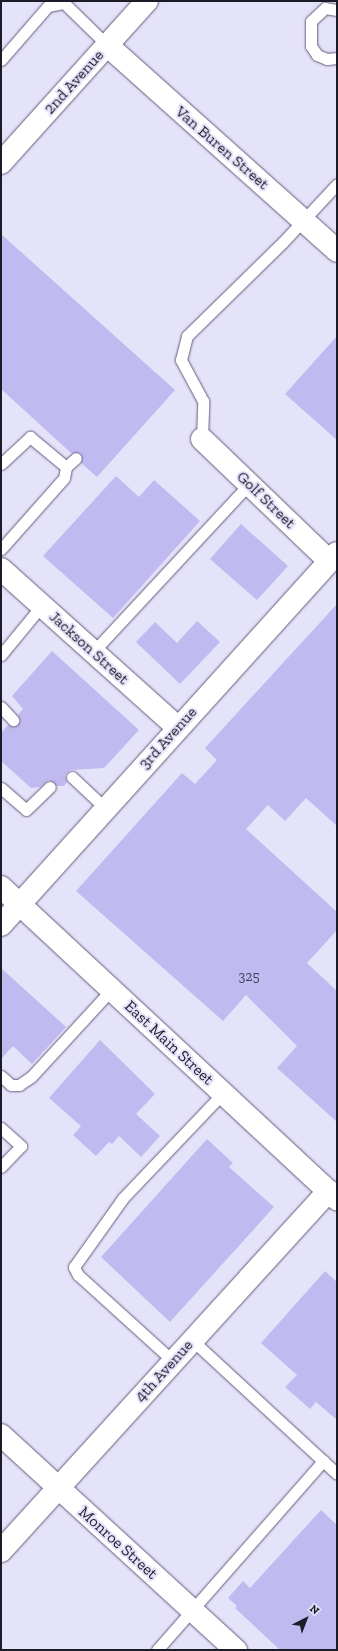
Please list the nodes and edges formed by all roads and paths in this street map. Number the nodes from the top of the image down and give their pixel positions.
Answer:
1 (147, 1) edge
2 (337, 10) edge
3 (107, 45) junction
4 (337, 58) edge
5 (1, 60) edge
6 (1, 163) edge
7 (337, 184) edge
8 (304, 221) junction
9 (337, 251) edge
10 (202, 438) joint
11 (76, 458) dead end
12 (1, 464) edge
13 (66, 467) junction
14 (249, 484) junction
15 (1, 549) edge
16 (333, 557) edge
17 (1, 569) edge
18 (42, 606) junction
19 (93, 652) junction
20 (1, 655) edge
21 (177, 727) junction
22 (72, 777) dead end
23 (50, 787) dead end
24 (1, 788) edge
25 (105, 808) junction
26 (1, 887) edge
27 (20, 904) junction
28 (1, 925) edge
29 (112, 989) junction
30 (1, 1076) edge
31 (223, 1094) junction
32 (1, 1128) edge
33 (1, 1167) edge
34 (333, 1195) edge
35 (192, 1340) junction
36 (173, 1361) junction
37 (1, 1435) edge
38 (323, 1461) junction
39 (337, 1474) edge
40 (58, 1488) junction
41 (1, 1551) edge
42 (192, 1610) junction
43 (157, 1650) edge
44 (236, 1650) edge

1 - 3 street, 2nd Avenue
2 - 4 lane
3 - 5 lane
3 - 6 street, 2nd Avenue
3 - 8 street, Van Buren Street
7 - 8 lane
8 - 9 street, Van Buren Street
8 - 10 lane
10 - 14 street, Golf Street
11 - 13 lane
12 - 13 lane
13 - 15 lane
14 - 16 street, Golf Street
14 - 19 lane
16 - 21 street, 3rd Avenue
17 - 18 street, Jackson Street
18 - 19 street, Jackson Street
18 - 20 lane
19 - 21 street, Jackson Street
21 - 25 street, 3rd Avenue
22 - 25 lane
23 - 24 lane
25 - 27 street, 3rd Avenue
26 - 27 street, East Main Street
27 - 28 street, 3rd Avenue
27 - 29 street, East Main Street
29 - 30 lane
29 - 31 street, East Main Street
31 - 34 street, East Main Street
31 - 36 lane
32 - 33 lane
34 - 35 street, 4th Avenue
35 - 36 street, 4th Avenue
35 - 38 lane
36 - 40 street, 4th Avenue
37 - 40 street, Monroe Street
38 - 39 lane
38 - 42 lane
40 - 41 street, 4th Avenue
40 - 42 street, Monroe Street
42 - 43 lane
42 - 44 street, Monroe Street

